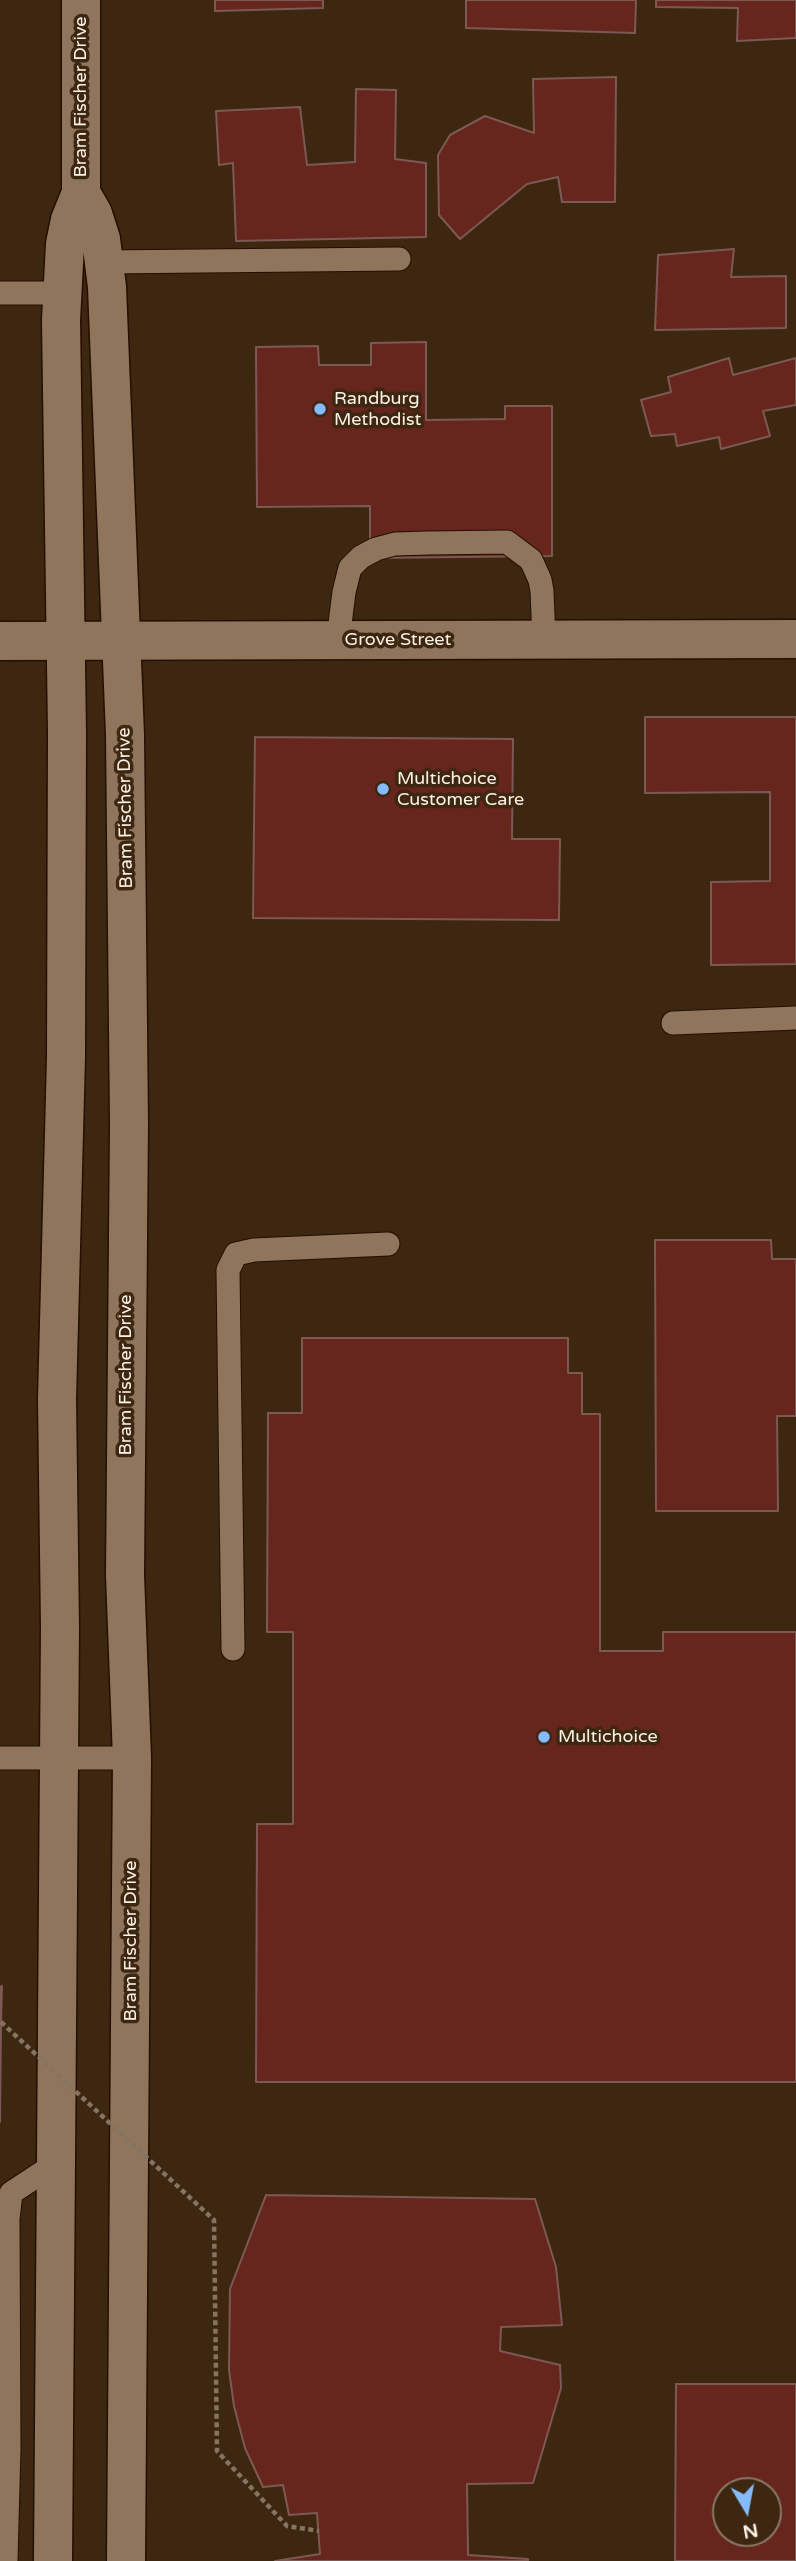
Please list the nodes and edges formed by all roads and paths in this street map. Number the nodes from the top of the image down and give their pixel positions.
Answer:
1 (81, 0) edge
2 (81, 193) junction
3 (399, 259) dead end
4 (104, 262) junction
5 (0, 293) edge
6 (62, 293) junction
7 (544, 639) junction
8 (796, 639) edge
9 (338, 640) junction
10 (0, 641) edge
11 (123, 642) junction
12 (65, 643) junction
13 (796, 1018) edge
14 (673, 1023) dead end
15 (388, 1244) dead end
16 (233, 1649) dead end
17 (0, 1758) edge
18 (58, 1758) junction
19 (132, 1758) junction
20 (1, 2022) edge
21 (55, 2164) junction
22 (319, 2531) dead end
23 (6, 2561) edge
24 (53, 2561) edge
25 (126, 2561) edge

1 - 2 main road, Bram Fischer Drive
2 - 4 main road, Bram Fischer Drive
2 - 6 main road, Bram Fischer Drive
3 - 4 lane
4 - 11 main road, Bram Fischer Drive
5 - 6 lane
6 - 12 main road, Bram Fischer Drive
7 - 8 main road, Grove Street
7 - 9 main road, Grove Street
7 - 9 lane
9 - 11 main road, Grove Street
10 - 12 main road, Grove Street
11 - 12 main road, Grove Street
11 - 19 main road, Bram Fischer Drive
12 - 18 main road, Bram Fischer Drive
13 - 14 lane
15 - 16 lane
17 - 18 lane
18 - 19 lane
18 - 21 main road, Bram Fischer Drive
19 - 25 main road, Bram Fischer Drive
20 - 22 path, bridge
21 - 23 lane
21 - 24 main road, Bram Fischer Drive

